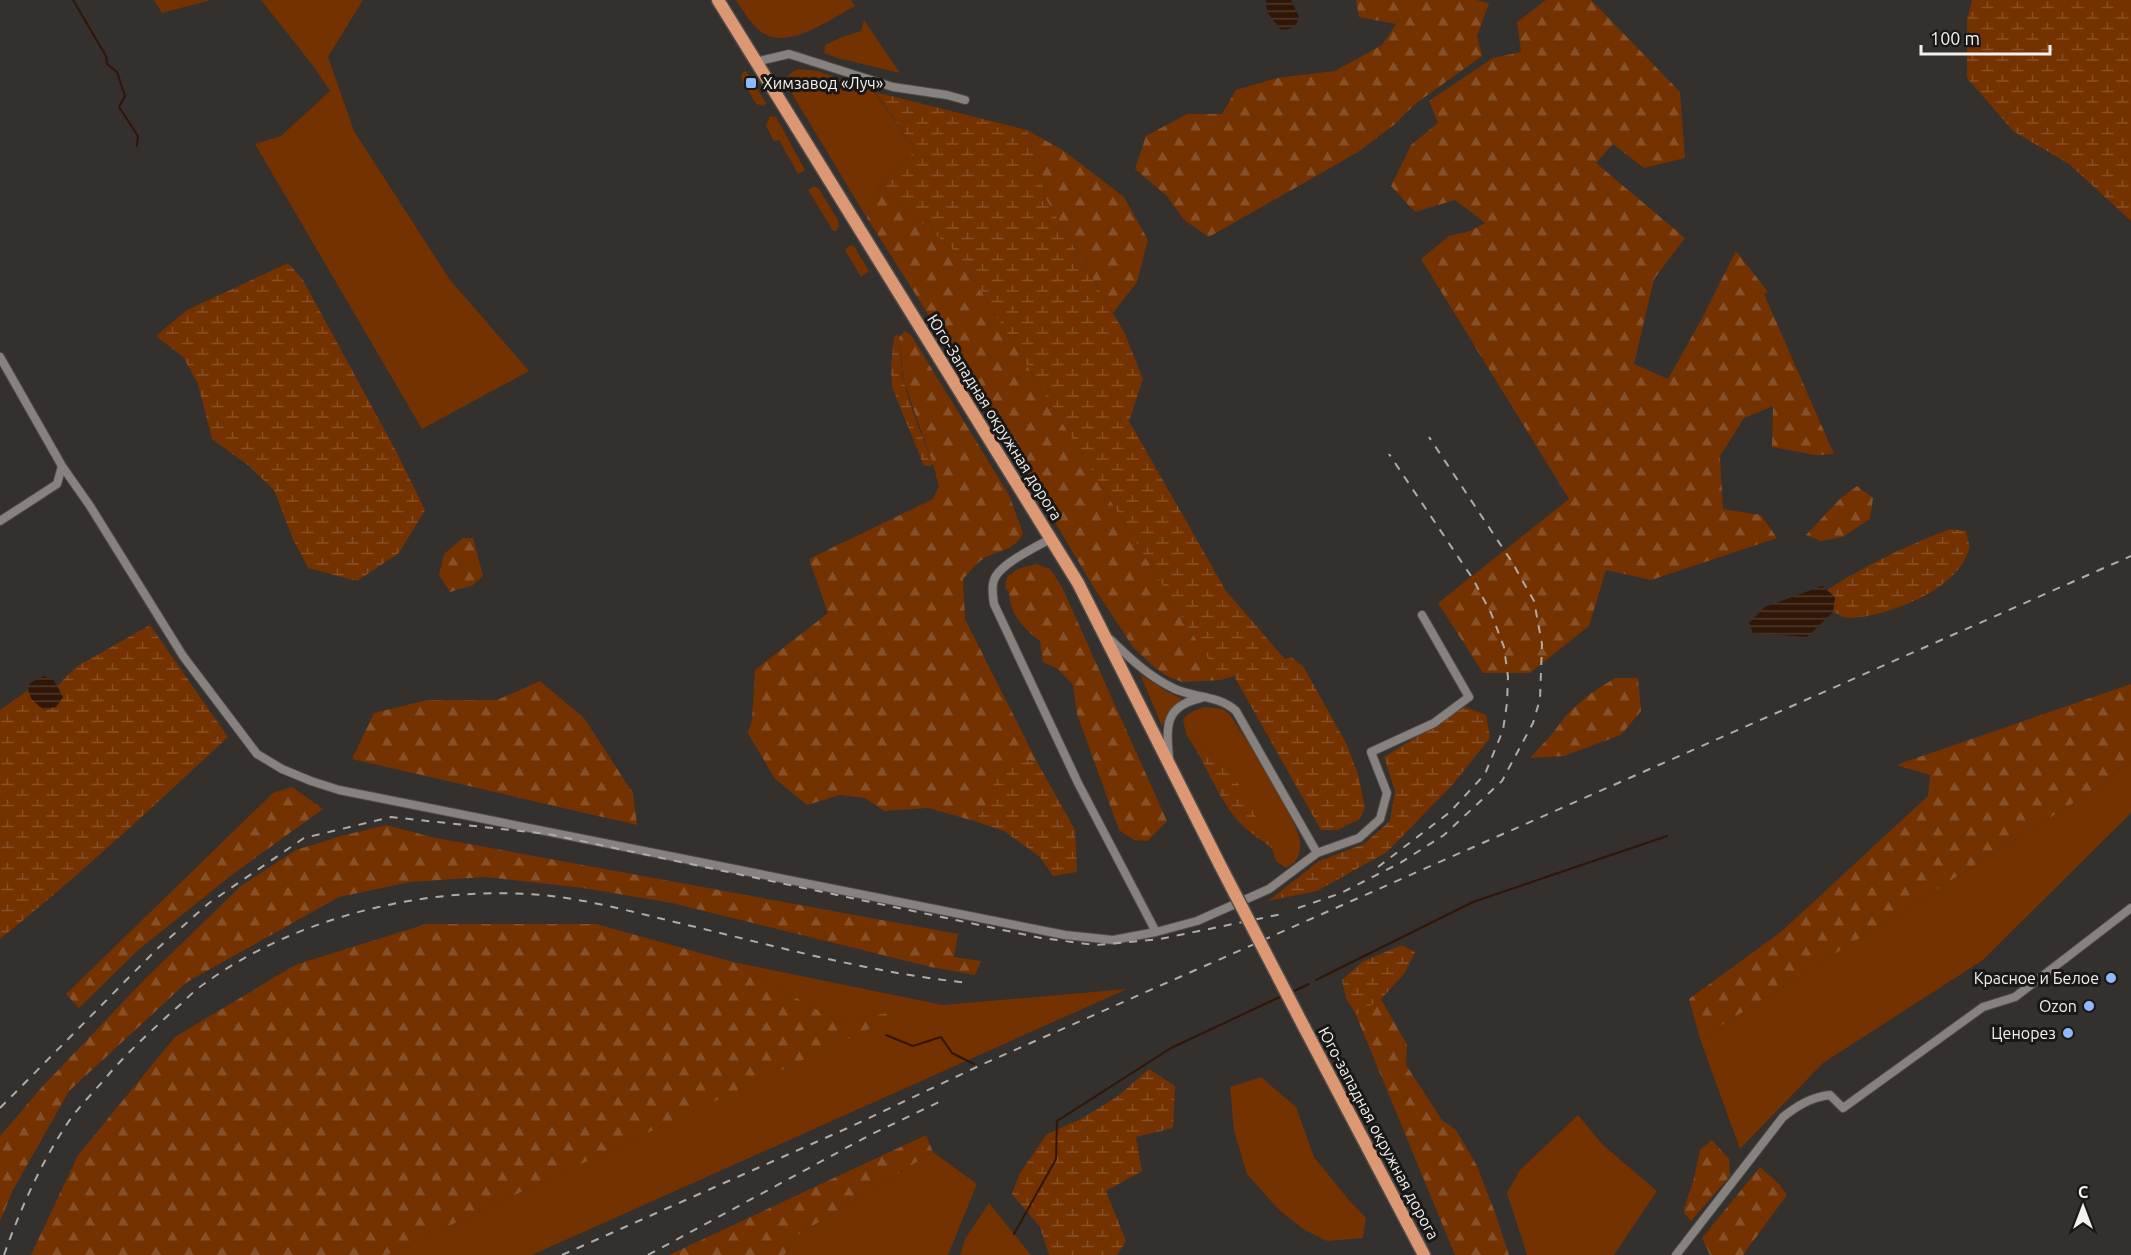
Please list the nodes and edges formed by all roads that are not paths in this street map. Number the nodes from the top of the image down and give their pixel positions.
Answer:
1 (718, 0) edge
2 (755, 62) junction
3 (965, 100) dead end
4 (0, 357) edge
5 (62, 466) junction
6 (0, 521) edge
7 (1052, 538) junction
8 (1422, 615) dead end
9 (1105, 635) junction
10 (1201, 698) junction
11 (1169, 764) junction
12 (1317, 853) junction
13 (1220, 865) joint
14 (2131, 908) edge
15 (1156, 933) junction
16 (1424, 1255) edge
17 (1676, 1255) edge

1 - 2 highway, Юго-Западная окружная дорога
2 - 3 street
2 - 7 highway, Юго-Западная окружная дорога
4 - 5 street
5 - 6 street
5 - 15 street
7 - 9 highway, Юго-Западная окружная дорога
7 - 15 street
8 - 12 street
9 - 10 street
9 - 11 highway, Юго-Западная окружная дорога
10 - 11 street
10 - 12 street
11 - 13 highway, Юго-Западная окружная дорога
12 - 15 street
13 - 16 highway, Юго-западная окружная дорога, bridge
14 - 17 street

